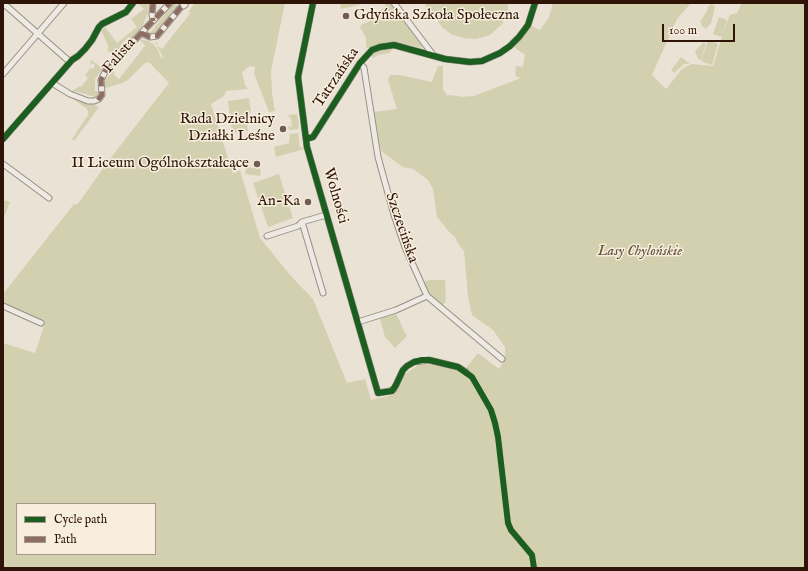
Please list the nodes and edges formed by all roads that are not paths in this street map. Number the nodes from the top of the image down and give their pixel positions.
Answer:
1 (64, 3) edge
2 (133, 3) edge
3 (153, 3) edge
4 (170, 3) edge
5 (313, 3) edge
6 (394, 3) edge
7 (535, 3) edge
8 (3, 4) edge
9 (185, 5) dead end
10 (153, 21) junction
11 (141, 33) junction
12 (38, 34) junction
13 (434, 56) junction
14 (70, 62) junction
15 (360, 64) junction
16 (3, 74) edge
17 (52, 83) junction
18 (306, 138) junction
19 (3, 139) edge
20 (3, 164) edge
21 (50, 198) dead end
22 (326, 214) junction
23 (302, 222) junction
24 (267, 236) dead end
25 (323, 293) dead end
26 (427, 296) junction
27 (3, 306) edge
28 (358, 322) junction
29 (41, 323) dead end
30 (502, 359) dead end
31 (466, 372) dead end

1 - 12 street
2 - 14 street
3 - 10 street
4 - 10 street, Falista
5 - 18 street, Wolności
6 - 13 street
7 - 13 street, Tatrzańska
8 - 12 street
9 - 11 street, Falista
10 - 11 street, Falista
11 - 17 street, Falista
12 - 14 street
12 - 16 street
13 - 15 street, Tatrzańska
14 - 17 street
15 - 18 street, Tatrzańska
15 - 26 street, Szczecińska
17 - 19 street
18 - 22 street, Wolności
20 - 21 street
22 - 23 street
22 - 28 street, Wolności
23 - 24 street
23 - 25 street
26 - 28 street
26 - 30 street, Szczecińska
27 - 29 street
28 - 31 street, Wolności

